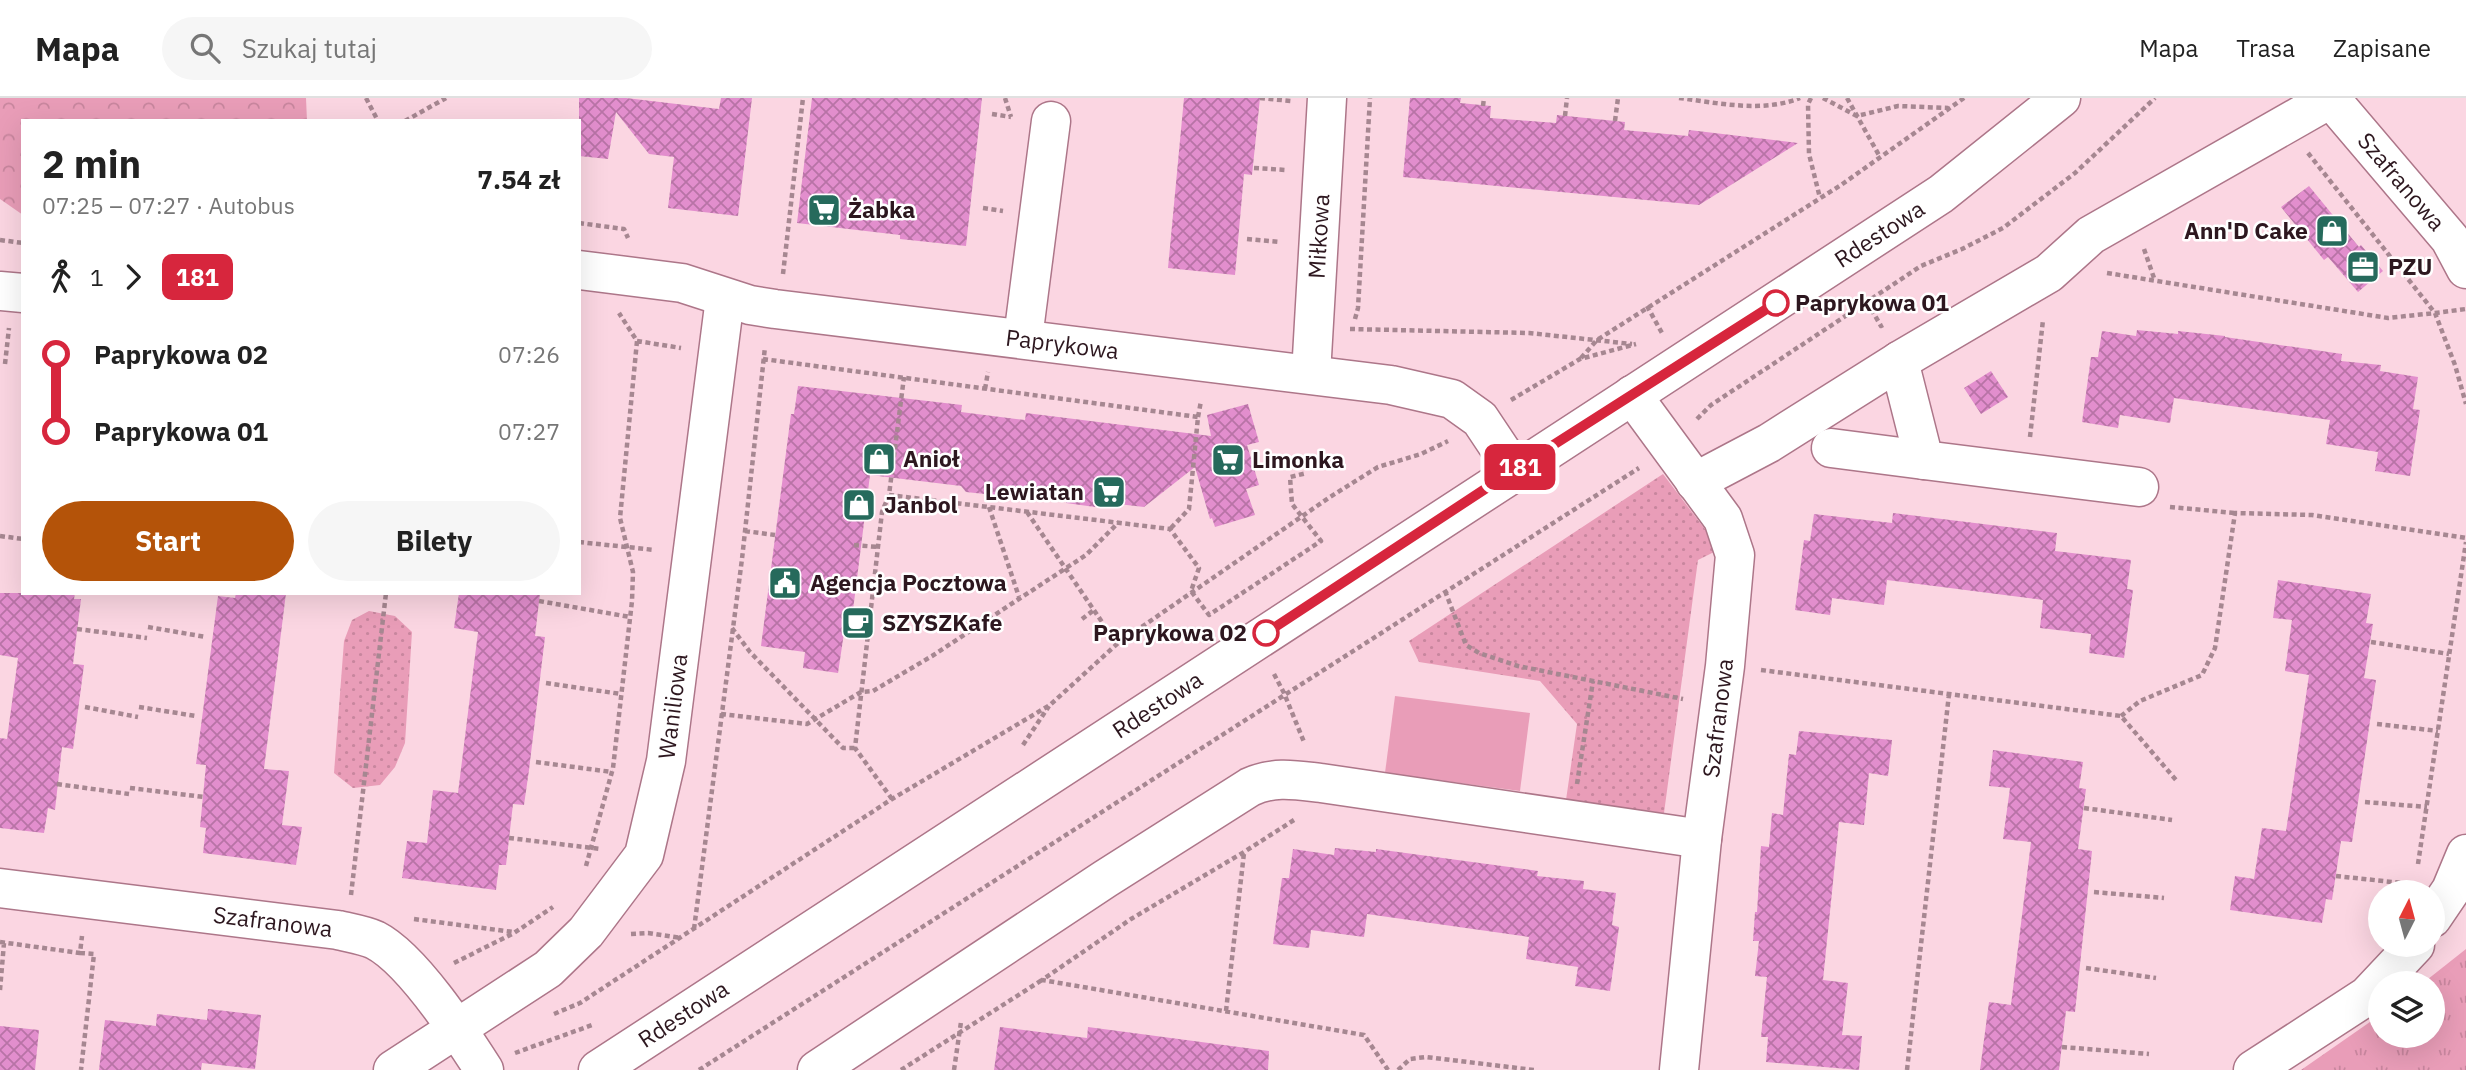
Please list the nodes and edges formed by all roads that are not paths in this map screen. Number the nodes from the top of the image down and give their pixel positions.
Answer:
1 (2061, 98) edge
2 (2330, 99) edge
3 (1314, 100) edge
4 (1051, 121) dead end
5 (2466, 269) edge
6 (581, 270) edge
7 (725, 298) junction
8 (1023, 338) junction
9 (1899, 361) junction
10 (1311, 374) junction
11 (1633, 395) junction
12 (1831, 448) dead end
13 (1924, 460) junction
14 (1514, 470) junction
15 (1695, 482) junction
16 (2139, 487) road end
17 (1702, 839) junction
18 (2466, 854) edge
19 (0, 888) edge
20 (2445, 899) edge
21 (2403, 957) edge
22 (457, 1028) junction
23 (393, 1070) edge
24 (484, 1070) edge
25 (598, 1070) edge
26 (817, 1070) edge
27 (1679, 1070) edge
28 (2253, 1070) edge

1 - 11 street, Rdestowa
2 - 5 street, Szafranowa
2 - 9 street
3 - 10 street, Miłkowa
4 - 8 street
6 - 7 street, Paprykowa
7 - 8 street, Paprykowa
7 - 22 street, Waniliowa
8 - 10 street, Paprykowa
9 - 13 street
9 - 15 street
10 - 14 street, Paprykowa
11 - 14 street, Rdestowa
11 - 15 street, Szafranowa
12 - 13 street
13 - 16 street
14 - 25 street, Rdestowa
15 - 17 street, Szafranowa
17 - 26 street
17 - 27 street, Szafranowa
18 - 20 street
19 - 22 street, Szafranowa
21 - 28 street
22 - 23 street, Waniliowa
22 - 24 street, Szafranowa

